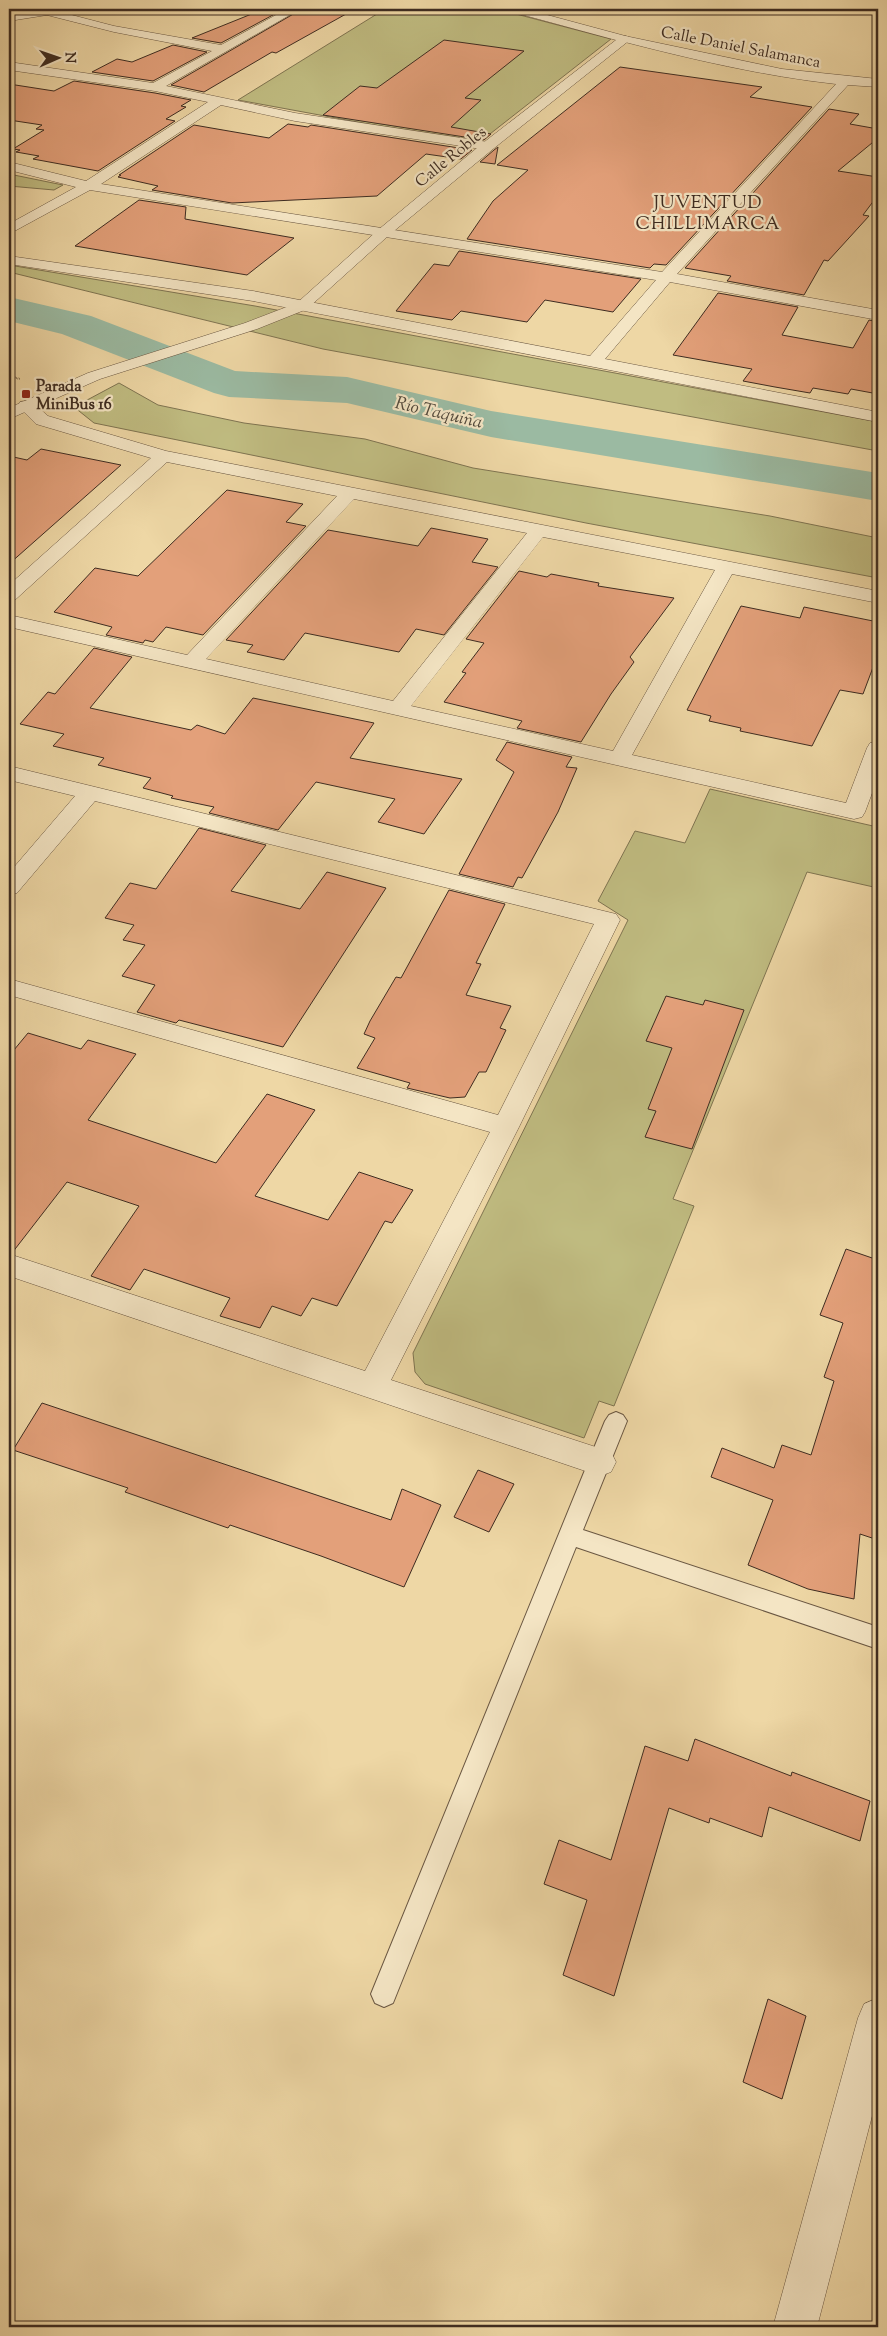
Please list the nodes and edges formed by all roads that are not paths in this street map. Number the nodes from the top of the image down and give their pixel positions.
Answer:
1 (65, 9) edge
2 (295, 9) edge
3 (513, 9) edge
4 (48, 12) junction
5 (9, 18) edge
6 (625, 39) junction
7 (222, 49) junction
8 (9, 66) edge
9 (844, 82) junction
10 (878, 84) edge
11 (155, 87) junction
12 (217, 102) junction
13 (488, 146) junction
14 (9, 166) edge
15 (88, 186) junction
16 (9, 230) edge
17 (383, 233) junction
18 (9, 260) edge
19 (666, 277) junction
20 (302, 306) junction
21 (878, 315) edge
22 (595, 360) junction
23 (26, 406) junction
24 (9, 414) edge
25 (878, 417) edge
26 (163, 456) junction
27 (350, 493) junction
28 (539, 530) junction
29 (726, 567) junction
30 (9, 595) edge
31 (878, 597) edge
32 (9, 621) edge
33 (191, 663) junction
34 (397, 710) junction
35 (878, 748) edge
36 (620, 758) junction
37 (9, 772) edge
38 (90, 793) junction
39 (9, 888) edge
40 (9, 986) edge
41 (506, 1127) junction
42 (9, 1265) edge
43 (372, 1385) junction
44 (616, 1421) dead end
45 (600, 1462) junction
46 (570, 1535) junction
47 (878, 1638) edge
48 (384, 1994) dead end
49 (878, 2018) edge
50 (795, 2327) edge

1 - 4 street
2 - 7 street
3 - 6 street, Calle Daniel Salamanca
4 - 5 street
4 - 7 street
6 - 9 street, Calle Daniel Salamanca
6 - 13 street, Calle Robles
7 - 11 street
8 - 11 street
9 - 10 street, Calle Daniel Salamanca
9 - 19 street
11 - 12 street
12 - 13 street
12 - 15 street
13 - 17 street, Calle Robles
14 - 15 street
15 - 16 street
15 - 17 street
17 - 19 street
17 - 20 street, Calle Robles
18 - 20 street
19 - 21 street
19 - 22 street
20 - 22 street
20 - 23 street
22 - 25 street
23 - 24 street
23 - 26 street
26 - 27 street
26 - 30 street
27 - 28 street
27 - 33 street
28 - 29 street
28 - 34 street
29 - 31 street
29 - 36 street
32 - 33 street
33 - 34 street
34 - 36 street
35 - 36 street
37 - 38 street
38 - 39 street
38 - 41 street
40 - 41 street
41 - 43 street
42 - 43 street
43 - 45 street
44 - 45 lane
45 - 46 lane
46 - 47 lane
46 - 48 lane
49 - 50 street

